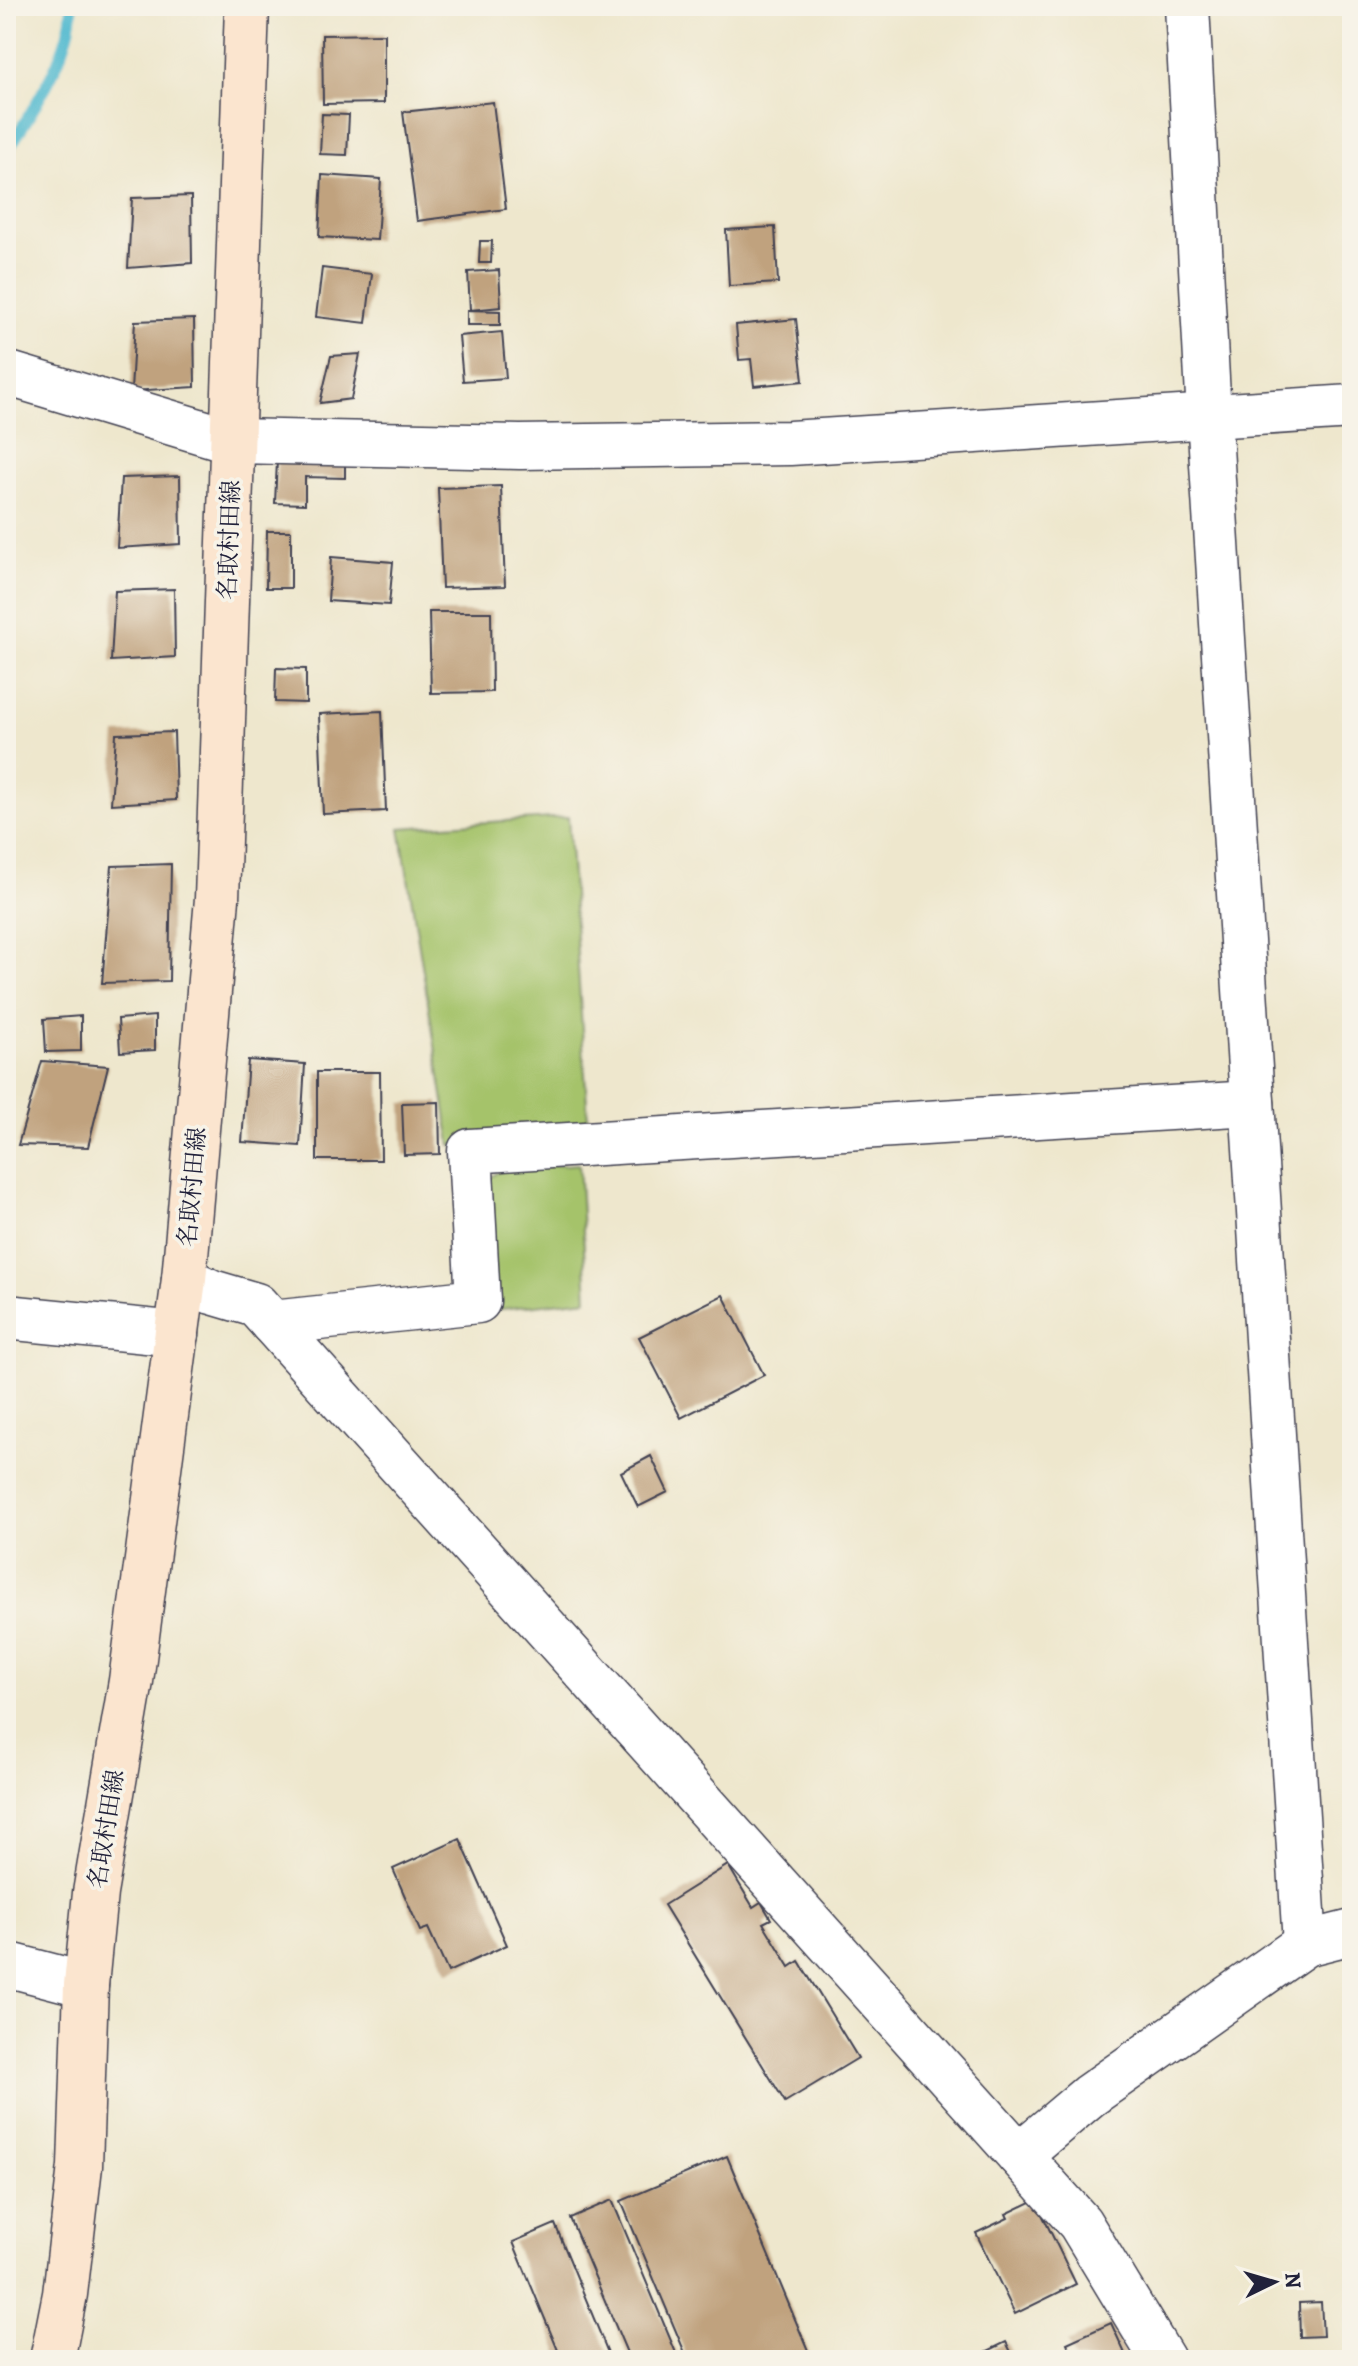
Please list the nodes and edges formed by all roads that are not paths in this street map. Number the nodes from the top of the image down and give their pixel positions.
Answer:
1 (247, 6) edge
2 (1187, 6) edge
3 (6, 373) edge
4 (1352, 407) edge
5 (1209, 416) junction
6 (232, 441) junction
7 (1252, 1103) junction
8 (184, 1279) junction
9 (6, 1317) edge
10 (272, 1323) junction
11 (177, 1334) junction
12 (1352, 1932) edge
13 (1305, 1944) junction
14 (6, 1964) edge
15 (86, 1985) junction
16 (1019, 2155) junction
17 (52, 2360) edge
18 (1163, 2360) edge

1 - 6 main road, 名取村田線
2 - 5 street
3 - 6 street
4 - 5 street
5 - 6 street
5 - 7 street
6 - 8 main road, 名取村田線
7 - 10 street
7 - 13 street
8 - 10 street
8 - 11 main road, 名取村田線
9 - 11 street
10 - 16 street
11 - 15 main road, 名取村田線
12 - 13 street
13 - 16 street
14 - 15 street
15 - 17 main road, 名取村田線
16 - 18 street

